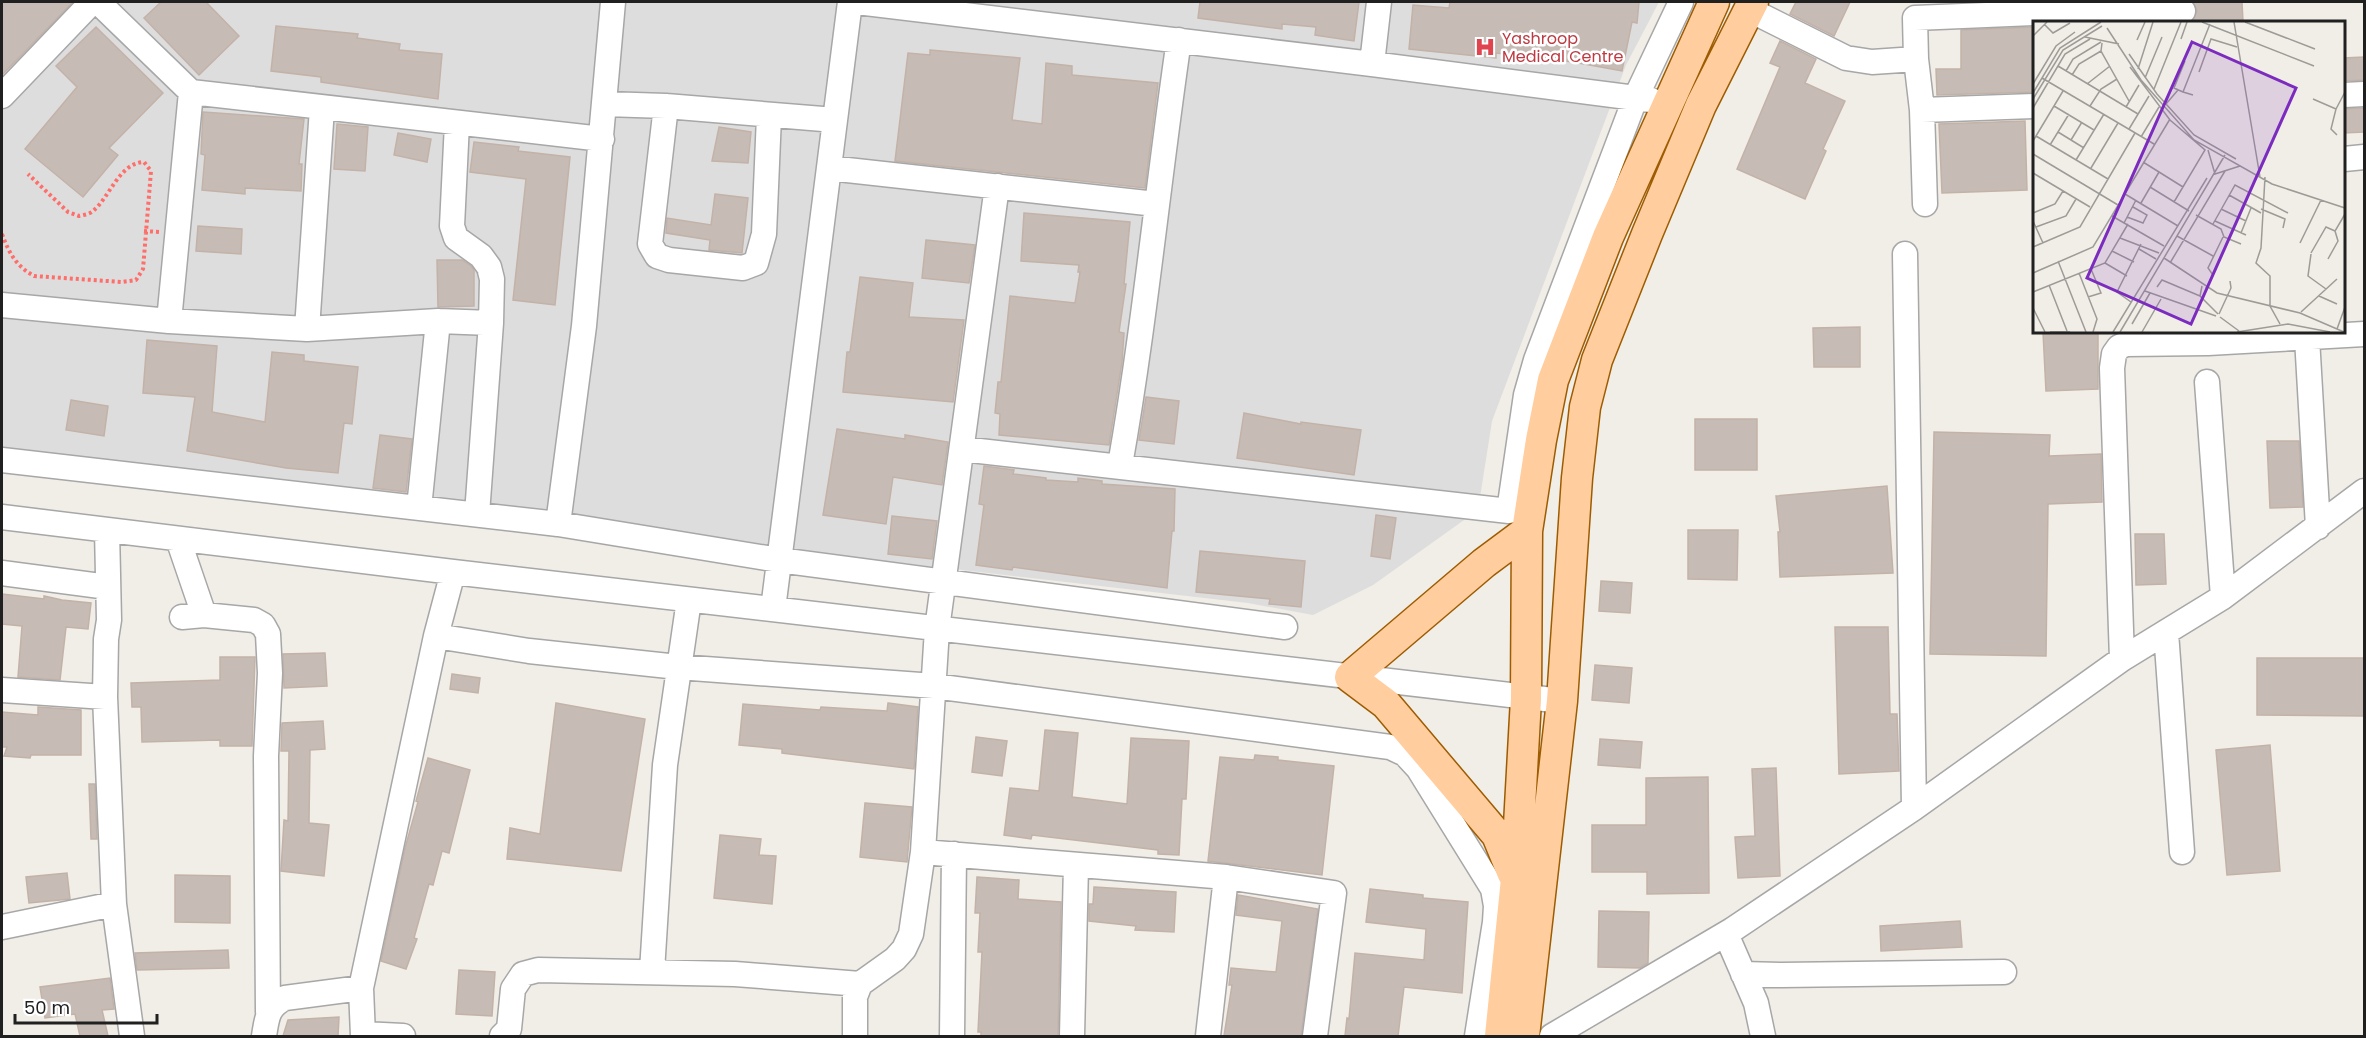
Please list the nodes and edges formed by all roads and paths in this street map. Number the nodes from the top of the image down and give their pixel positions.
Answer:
1 (92, 2) edge
2 (99, 2) edge
3 (613, 2) edge
4 (850, 2) edge
5 (857, 2) edge
6 (1379, 2) edge
7 (1681, 2) edge
8 (1714, 2) edge
9 (1751, 6) edge
10 (1914, 10) edge
11 (2183, 11) dead end
12 (1179, 40) junction
13 (1916, 59) junction
14 (1372, 64) junction
15 (191, 92) junction
16 (2364, 94) edge
17 (2345, 95) edge
18 (2, 96) edge
19 (1635, 99) junction
20 (1668, 102) junction
21 (605, 104) junction
22 (1701, 105) junction
23 (666, 106) junction
24 (2033, 106) edge
25 (322, 108) junction
26 (1922, 110) junction
27 (769, 116) junction
28 (835, 120) junction
29 (457, 123) junction
30 (602, 138) junction
31 (2364, 157) edge
32 (2345, 159) edge
33 (829, 168) junction
34 (28, 174) dead end
35 (997, 186) junction
36 (1156, 204) junction
37 (1925, 204) dead end
38 (2, 234) edge
39 (1905, 254) dead end
40 (2, 305) edge
41 (168, 321) junction
42 (438, 321) junction
43 (491, 323) junction
44 (307, 329) junction
45 (2364, 334) edge
46 (2307, 338) junction
47 (2207, 382) dead end
48 (962, 449) junction
49 (2, 460) edge
50 (1120, 465) junction
51 (2364, 491) edge
52 (419, 508) junction
53 (477, 514) junction
54 (2, 517) edge
55 (558, 524) junction
56 (2318, 527) junction
57 (107, 530) junction
58 (1527, 531) junction
59 (178, 539) junction
60 (779, 561) junction
61 (453, 572) junction
62 (2, 573) edge
63 (945, 583) junction
64 (108, 587) junction
65 (2223, 597) junction
66 (689, 600) junction
67 (773, 609) junction
68 (1284, 627) dead end
69 (937, 629) junction
70 (2166, 632) junction
71 (436, 636) junction
72 (2122, 659) junction
73 (678, 667) junction
74 (1350, 677) junction
75 (934, 686) junction
76 (2, 690) edge
77 (105, 697) junction
78 (1526, 699) junction
79 (1562, 701) junction
80 (1914, 808) junction
81 (922, 852) junction
82 (2182, 852) dead end
83 (954, 854) junction
84 (1076, 865) junction
85 (1226, 877) junction
86 (1516, 879) junction
87 (114, 904) junction
88 (2, 927) edge
89 (1726, 934) junction
90 (652, 971) junction
91 (2004, 972) dead end
92 (1743, 974) junction
93 (860, 984) junction
94 (361, 988) junction
95 (268, 1012) junction
96 (363, 1035) edge
97 (132, 1036) edge
98 (264, 1036) edge
99 (403, 1036) edge
100 (502, 1036) edge
101 (855, 1036) edge
102 (952, 1036) edge
103 (1072, 1036) edge
104 (1208, 1036) edge
105 (1316, 1036) edge
106 (1477, 1036) edge
107 (1500, 1036) edge
108 (1524, 1036) edge
109 (1552, 1036) edge
110 (1763, 1036) edge

1 - 18 street
2 - 15 street
3 - 21 street
4 - 28 street
5 - 12 street
6 - 14 street
7 - 19 street
8 - 20 main road
9 - 13 street
9 - 22 main road
10 - 11 street
10 - 13 street
12 - 14 street
12 - 36 street
13 - 26 street
14 - 19 street
15 - 25 street
15 - 41 street
16 - 17 street
19 - 20 street
19 - 50 street
20 - 22 street
20 - 58 main road
21 - 23 street
21 - 30 street
22 - 79 main road
23 - 27 street
23 - 27 street
24 - 26 street
25 - 29 street
25 - 44 street
26 - 37 street
27 - 28 street
28 - 33 street
29 - 30 street
29 - 43 street
30 - 55 street
31 - 32 street
33 - 35 street
33 - 60 street
34 - 38 path
35 - 36 street
35 - 48 street
36 - 50 street
39 - 80 street
40 - 41 street
41 - 44 street
42 - 43 street
42 - 44 street
42 - 52 street
43 - 53 street
45 - 46 street
46 - 56 street
46 - 72 street
47 - 65 street
48 - 50 street
48 - 63 street
49 - 52 street
51 - 56 street
52 - 53 street
53 - 55 street
54 - 57 street
55 - 60 street
56 - 65 street
57 - 59 street
57 - 64 street
58 - 74 main road
58 - 78 main road
59 - 61 street
59 - 95 street
60 - 63 street
60 - 67 street
61 - 66 street
61 - 71 street
62 - 64 street
63 - 68 street
63 - 69 street
64 - 77 street
65 - 70 street
66 - 67 street
66 - 73 street
67 - 69 street
69 - 74 street
69 - 75 street
70 - 72 street
70 - 82 street
71 - 73 street
71 - 94 street
72 - 80 street
73 - 75 street
73 - 90 street
74 - 78 street
74 - 86 main road
75 - 81 street
75 - 106 street
76 - 77 street
77 - 87 street
78 - 79 street
78 - 86 main road
79 - 108 main road
80 - 89 street
81 - 83 street
81 - 93 street
83 - 84 street
83 - 102 street
84 - 85 street
84 - 103 street
85 - 104 street
85 - 105 street
86 - 107 main road
87 - 88 street
87 - 97 street
89 - 92 street
89 - 109 street
90 - 93 street
90 - 100 street
91 - 92 street
92 - 110 street
93 - 101 street
94 - 95 street
94 - 96 street
95 - 98 street
96 - 99 street

